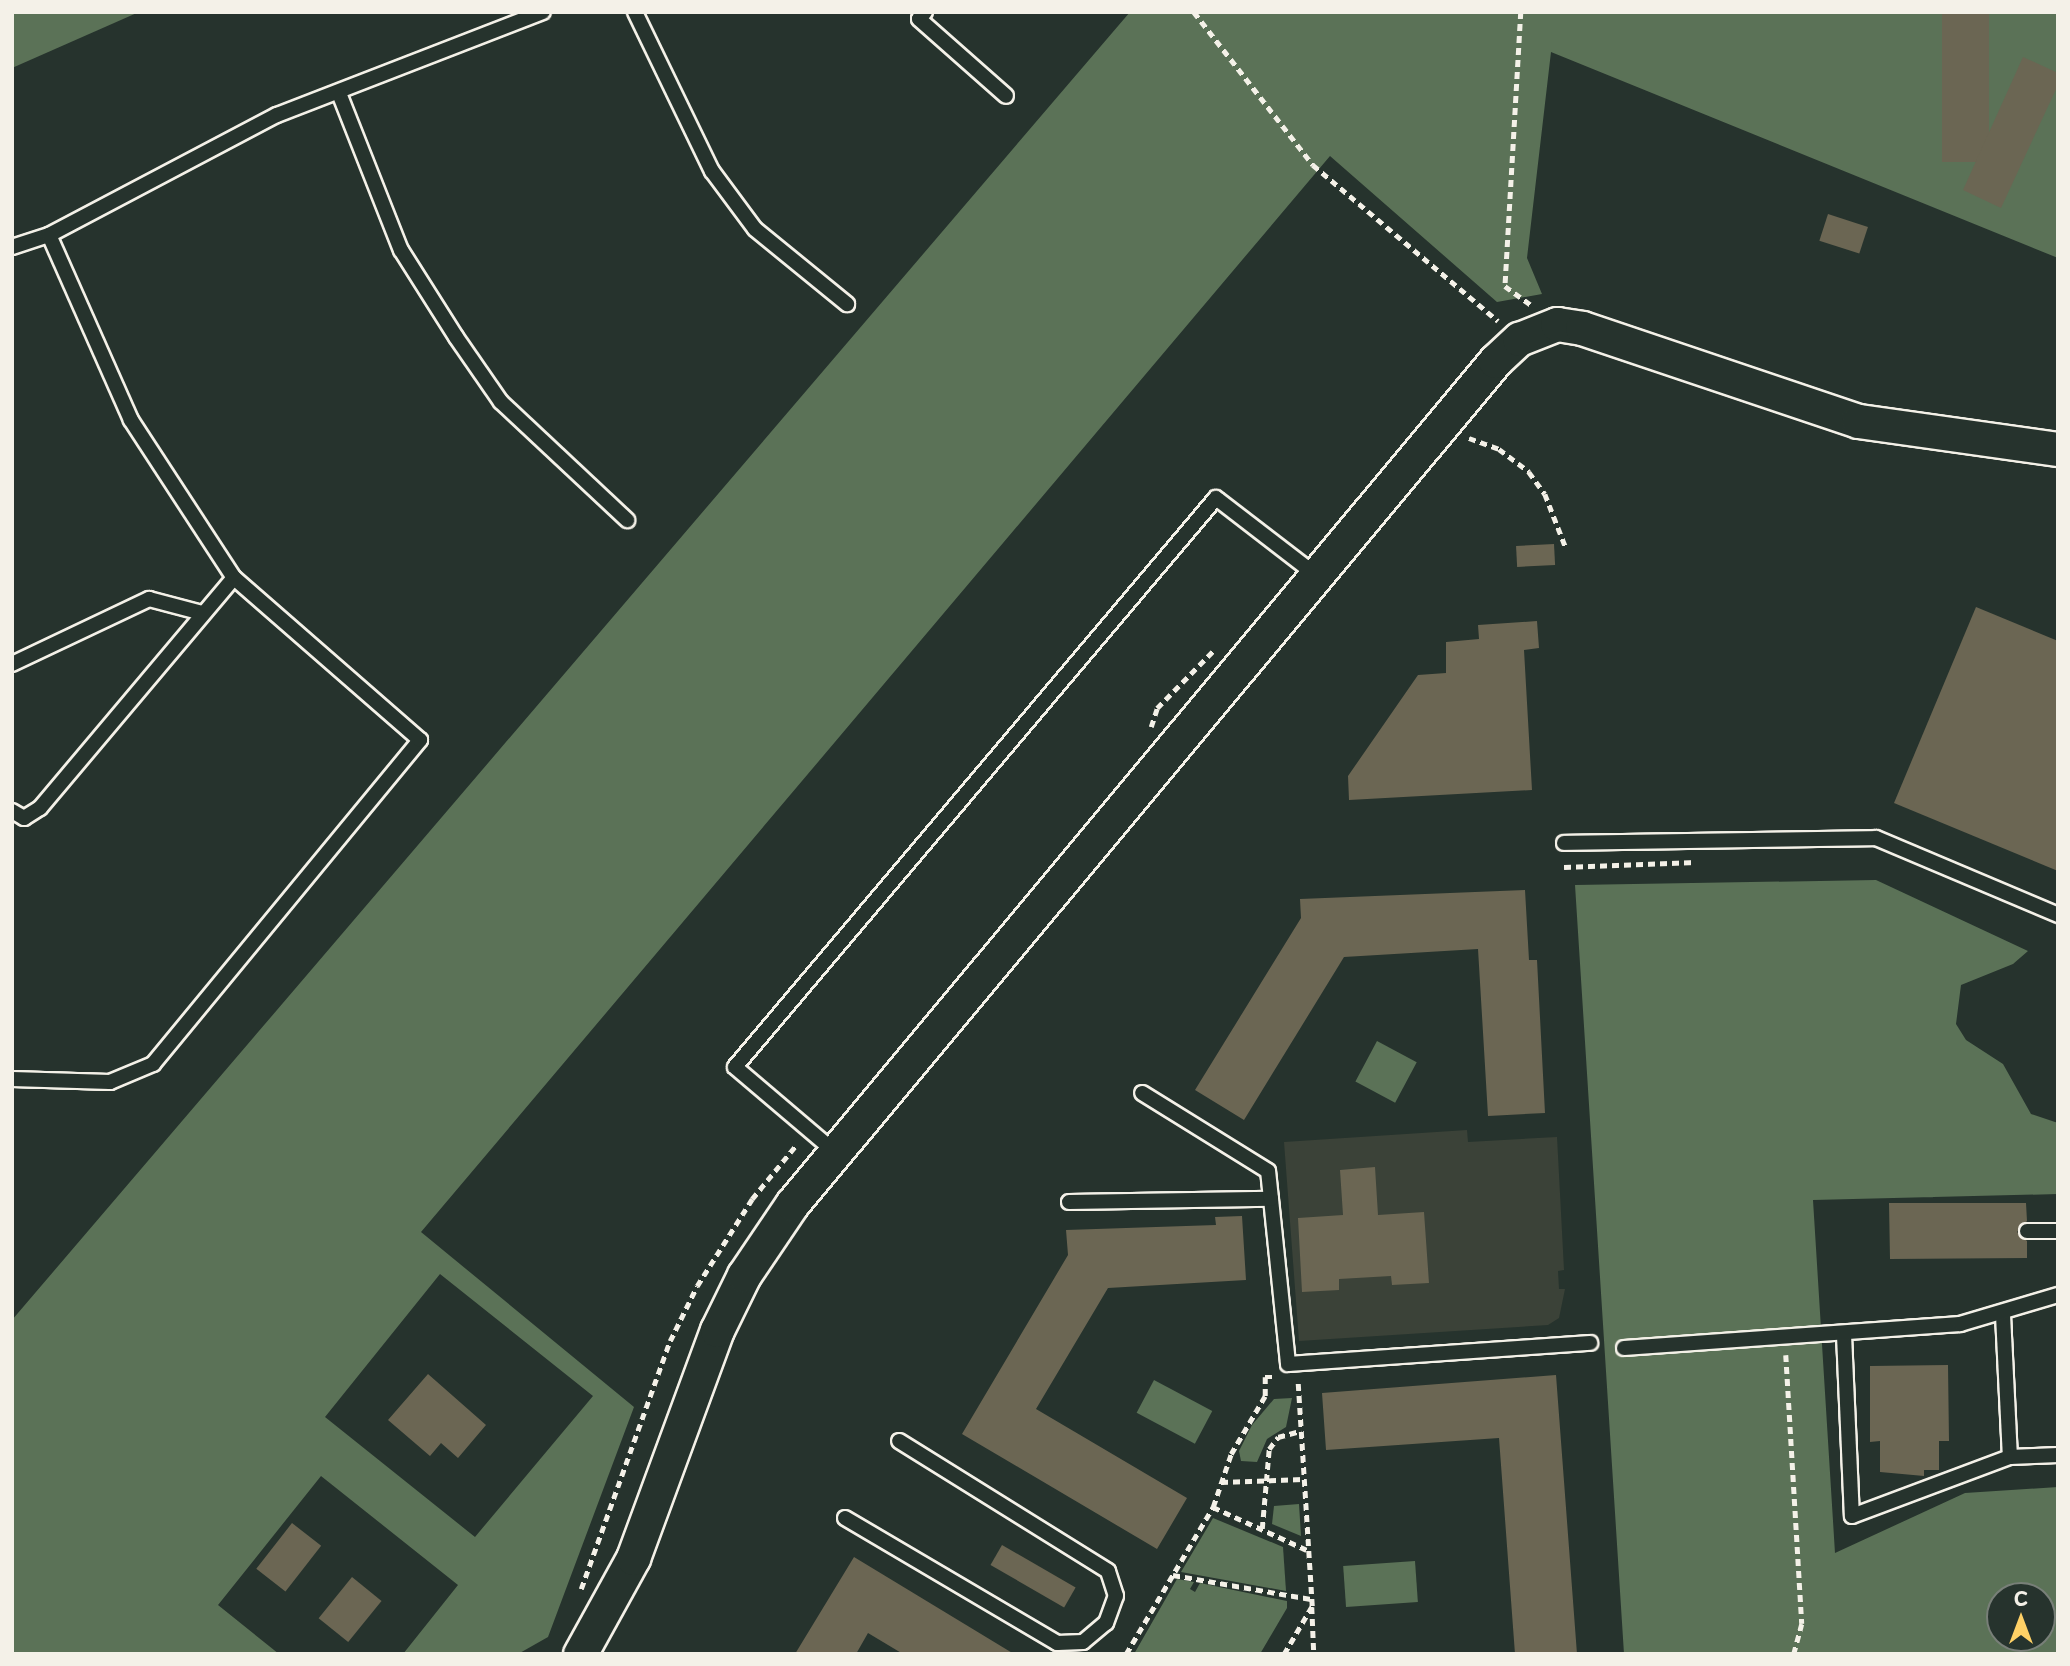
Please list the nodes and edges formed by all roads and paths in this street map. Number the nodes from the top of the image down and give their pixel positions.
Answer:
1 (543, 12) edge
2 (635, 12) edge
3 (925, 12) edge
4 (1194, 12) edge
5 (1521, 12) edge
6 (339, 93) junction
7 (1006, 96) dead end
8 (49, 235) junction
9 (12, 247) edge
10 (847, 304) dead end
11 (1498, 321) dead end
12 (1557, 324) junction
13 (1469, 438) dead end
14 (2058, 449) edge
15 (627, 520) dead end
16 (1566, 548) dead end
17 (1317, 575) junction
18 (234, 578) junction
19 (202, 613) junction
20 (12, 664) edge
21 (12, 811) edge
22 (1564, 843) dead end
23 (1701, 862) dead end
24 (1564, 867) dead end
25 (2058, 915) edge
26 (12, 1079) edge
27 (1142, 1093) dead end
28 (835, 1152) junction
29 (1271, 1199) junction
30 (1069, 1202) dead end
31 (2027, 1231) dead end
32 (2058, 1231) edge
33 (2058, 1295) edge
34 (2003, 1315) junction
35 (1844, 1335) junction
36 (1785, 1338) junction
37 (1590, 1343) dead end
38 (1624, 1348) dead end
39 (1301, 1431) junction
40 (899, 1441) dead end
41 (2058, 1455) edge
42 (2010, 1457) junction
43 (1303, 1479) junction
44 (1265, 1480) junction
45 (1221, 1482) junction
46 (1213, 1507) junction
47 (845, 1518) dead end
48 (1262, 1529) junction
49 (1307, 1550) junction
50 (1173, 1574) junction
51 (1311, 1599) junction
52 (1312, 1606) junction
53 (580, 1654) edge
54 (1126, 1654) edge
55 (1284, 1654) edge
56 (1314, 1654) edge
57 (1794, 1654) edge

1 - 6 lane
2 - 10 lane
3 - 7 lane
4 - 11 path
5 - 12 path
6 - 8 lane
6 - 15 lane
8 - 9 lane
8 - 18 lane
12 - 14 street
12 - 17 street
13 - 16 path
17 - 28 street
17 - 28 lane
18 - 19 lane
18 - 26 lane
19 - 20 lane
19 - 21 lane
22 - 25 lane
23 - 24 path
27 - 29 lane
28 - 53 street
29 - 30 lane
29 - 37 lane
31 - 32 lane
33 - 34 lane
34 - 35 lane
34 - 42 lane
35 - 36 lane
35 - 42 lane
36 - 38 lane
36 - 57 path
39 - 43 path
39 - 44 path
39 - 45 path
40 - 47 lane
41 - 42 lane
43 - 44 path
43 - 49 path
44 - 45 path
44 - 48 path
45 - 46 path
46 - 48 path
46 - 50 path
48 - 49 path
49 - 51 path
50 - 51 path
50 - 54 path
51 - 52 path
52 - 55 path
52 - 56 path

